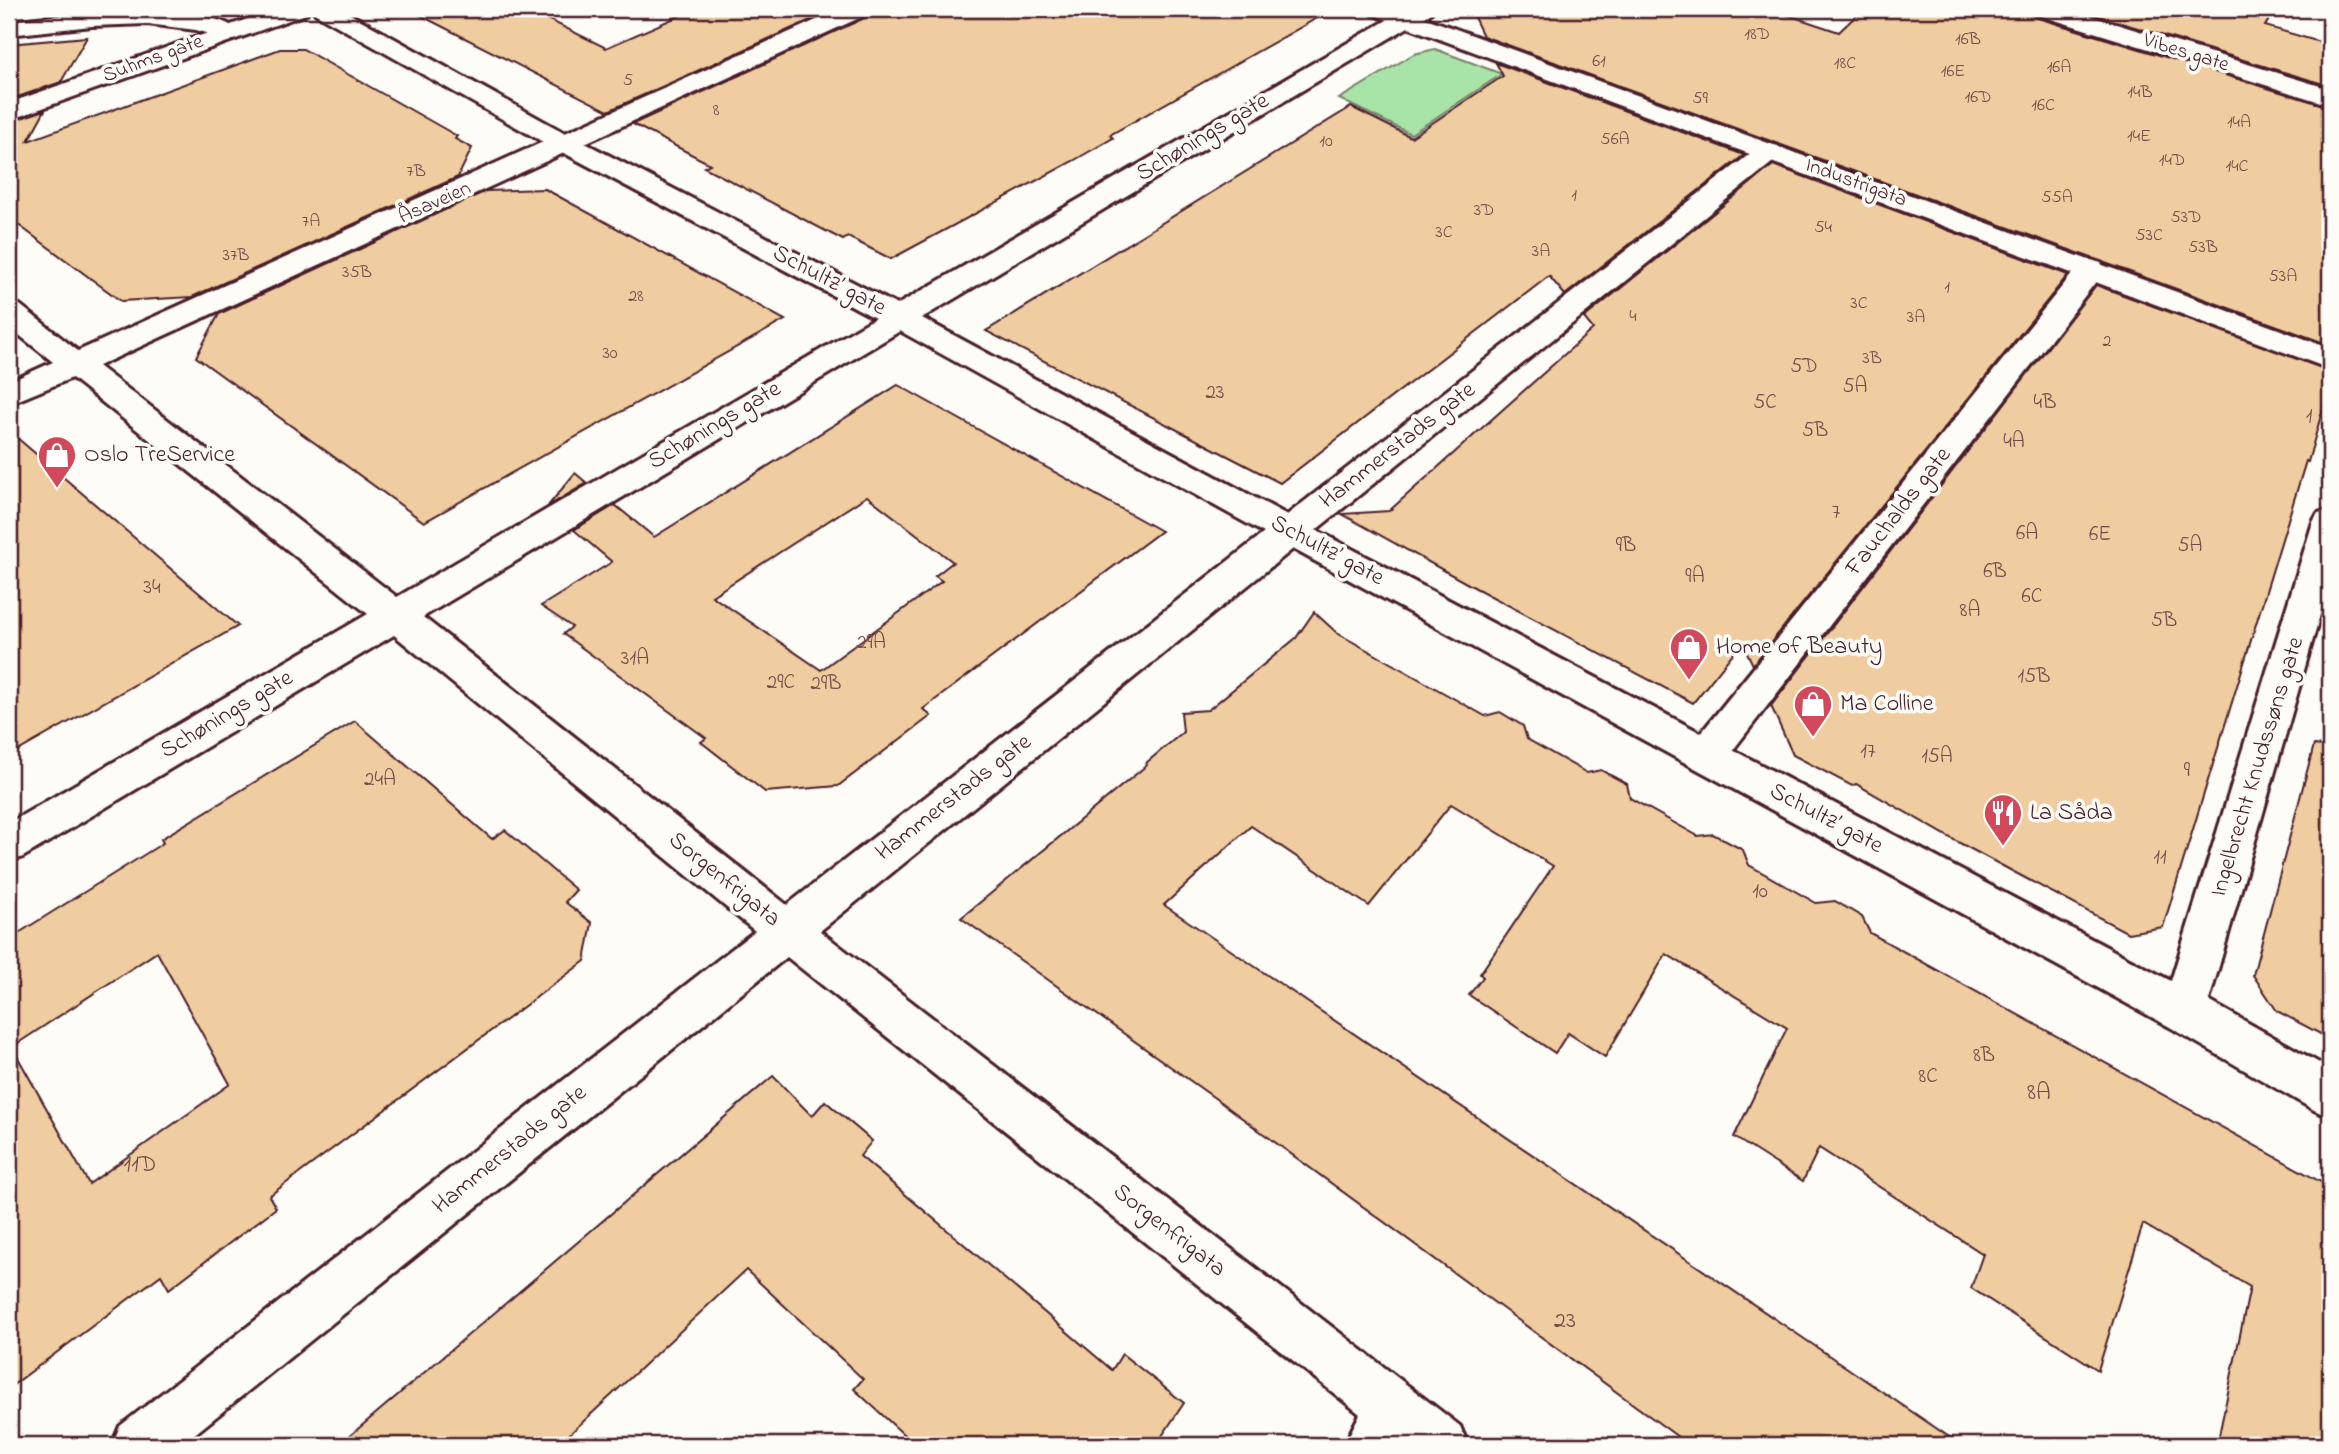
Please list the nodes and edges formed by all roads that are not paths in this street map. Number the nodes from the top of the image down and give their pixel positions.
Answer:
1 (299, 9) edge
2 (324, 9) edge
3 (860, 9) edge
4 (2043, 9) edge
5 (1403, 12) edge
6 (9, 28) edge
7 (227, 32) junction
8 (2330, 97) edge
9 (9, 112) edge
10 (566, 144) junction
11 (1769, 152) junction
12 (2091, 269) junction
13 (9, 312) edge
14 (899, 318) junction
15 (2330, 359) edge
16 (74, 364) junction
17 (9, 394) edge
18 (2330, 522) edge
19 (1290, 532) junction
20 (395, 615) junction
21 (1707, 755) junction
22 (9, 844) edge
23 (786, 930) junction
24 (2184, 1012) junction
25 (2330, 1094) edge
26 (1383, 1427) edge
27 (139, 1445) edge
28 (1441, 1445) edge

1 - 7 street, Suhms gate
2 - 10 street, Schultz’ gate
3 - 10 street, Åsaveien
4 - 8 street, Vibes gate
5 - 11 street, Industrigata
5 - 14 street, Schønings gate
6 - 7 street
7 - 9 street, Suhms gate
10 - 14 street, Schultz’ gate
10 - 16 street, Åsaveien
11 - 12 street, Industrigata
11 - 19 street, Hammerstads gate
12 - 15 street, Industrigata
12 - 21 street, Fauchalds gate
13 - 16 street, Sorgenfrigata
14 - 19 street, Schultz’ gate
14 - 20 street, Schønings gate
16 - 17 street, Åsaveien
16 - 20 street, Sorgenfrigata
18 - 24 street, Ingelbrecht Knudssøns gate
19 - 21 street, Schultz’ gate
19 - 23 street, Hammerstads gate
20 - 22 street, Schønings gate
20 - 23 street, Sorgenfrigata
21 - 24 street, Schultz’ gate
23 - 26 street, Sorgenfrigata
23 - 27 street, Hammerstads gate
24 - 25 street, Schultz’ gate
26 - 28 street, Sorgenfrigata

